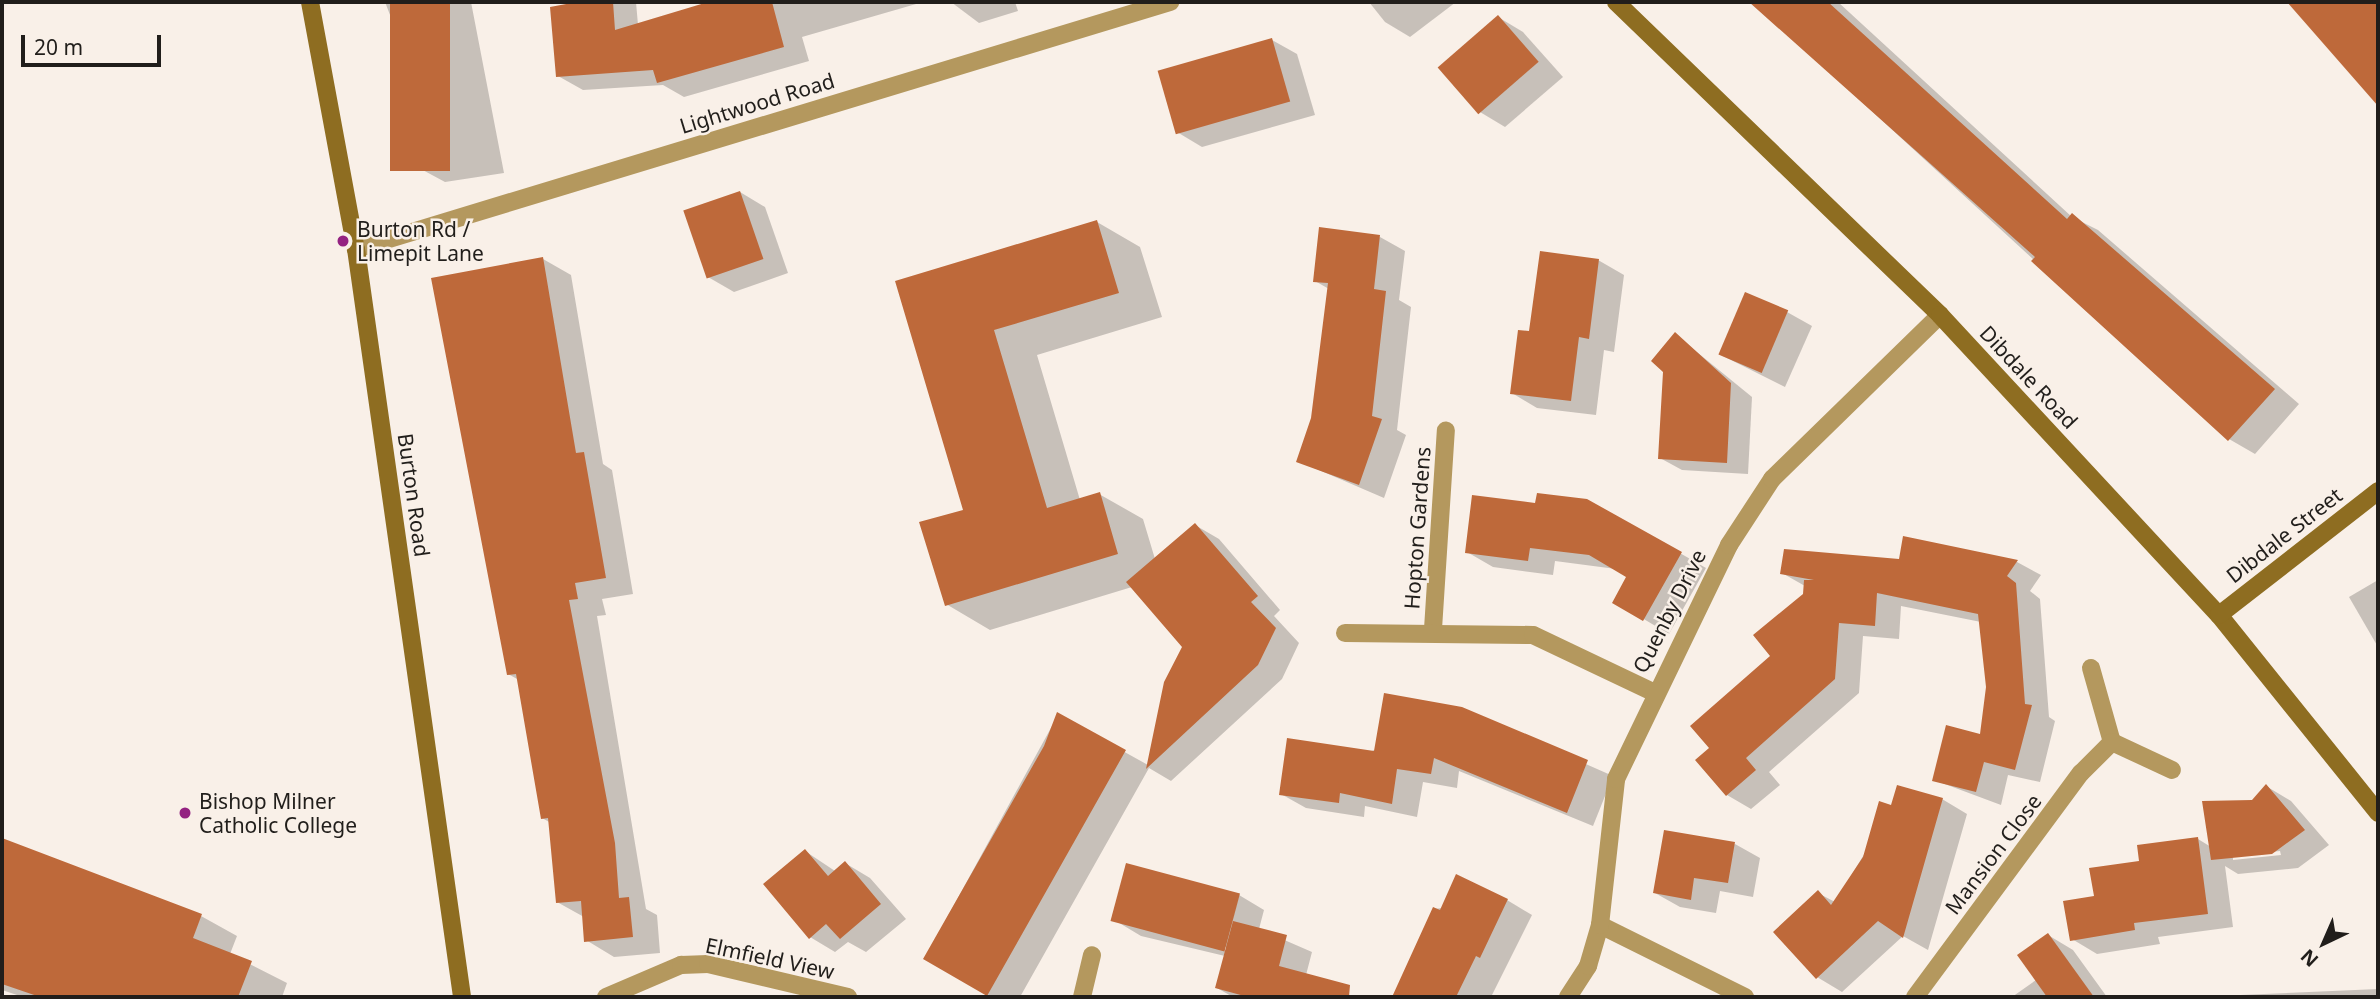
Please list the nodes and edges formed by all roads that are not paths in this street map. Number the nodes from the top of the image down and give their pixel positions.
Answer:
1 (310, 2) edge
2 (1170, 2) edge
3 (1616, 2) edge
4 (356, 249) junction
5 (1940, 315) junction
6 (1446, 430) dead end
7 (2378, 491) edge
8 (2218, 615) junction
9 (1433, 629) junction
10 (1345, 633) dead end
11 (2091, 668) dead end
12 (1653, 692) junction
13 (2112, 743) junction
14 (2172, 769) dead end
15 (2378, 813) edge
16 (1600, 925) junction
17 (1092, 955) dead end
18 (462, 997) edge
19 (606, 997) edge
20 (848, 997) edge
21 (1082, 997) edge
22 (1568, 997) edge
23 (1745, 997) edge
24 (1915, 997) edge

1 - 4 street, Burton Road
2 - 4 street, Lightwood Road
3 - 5 street, Dibdale Road
4 - 18 street, Burton Road
5 - 8 street, Dibdale Road
5 - 12 street, Quenby Drive
6 - 9 street, Hopton Gardens
7 - 8 street, Dibdale Street
8 - 15 street, Dibdale Road
9 - 10 street, Hopton Gardens
9 - 12 street, Hopton Gardens
11 - 13 street
12 - 16 street, Quenby Drive
13 - 14 street
13 - 24 street, Mansion Close
16 - 22 street, Quenby Drive
16 - 23 street
17 - 21 street
19 - 20 street, Elmfield View

